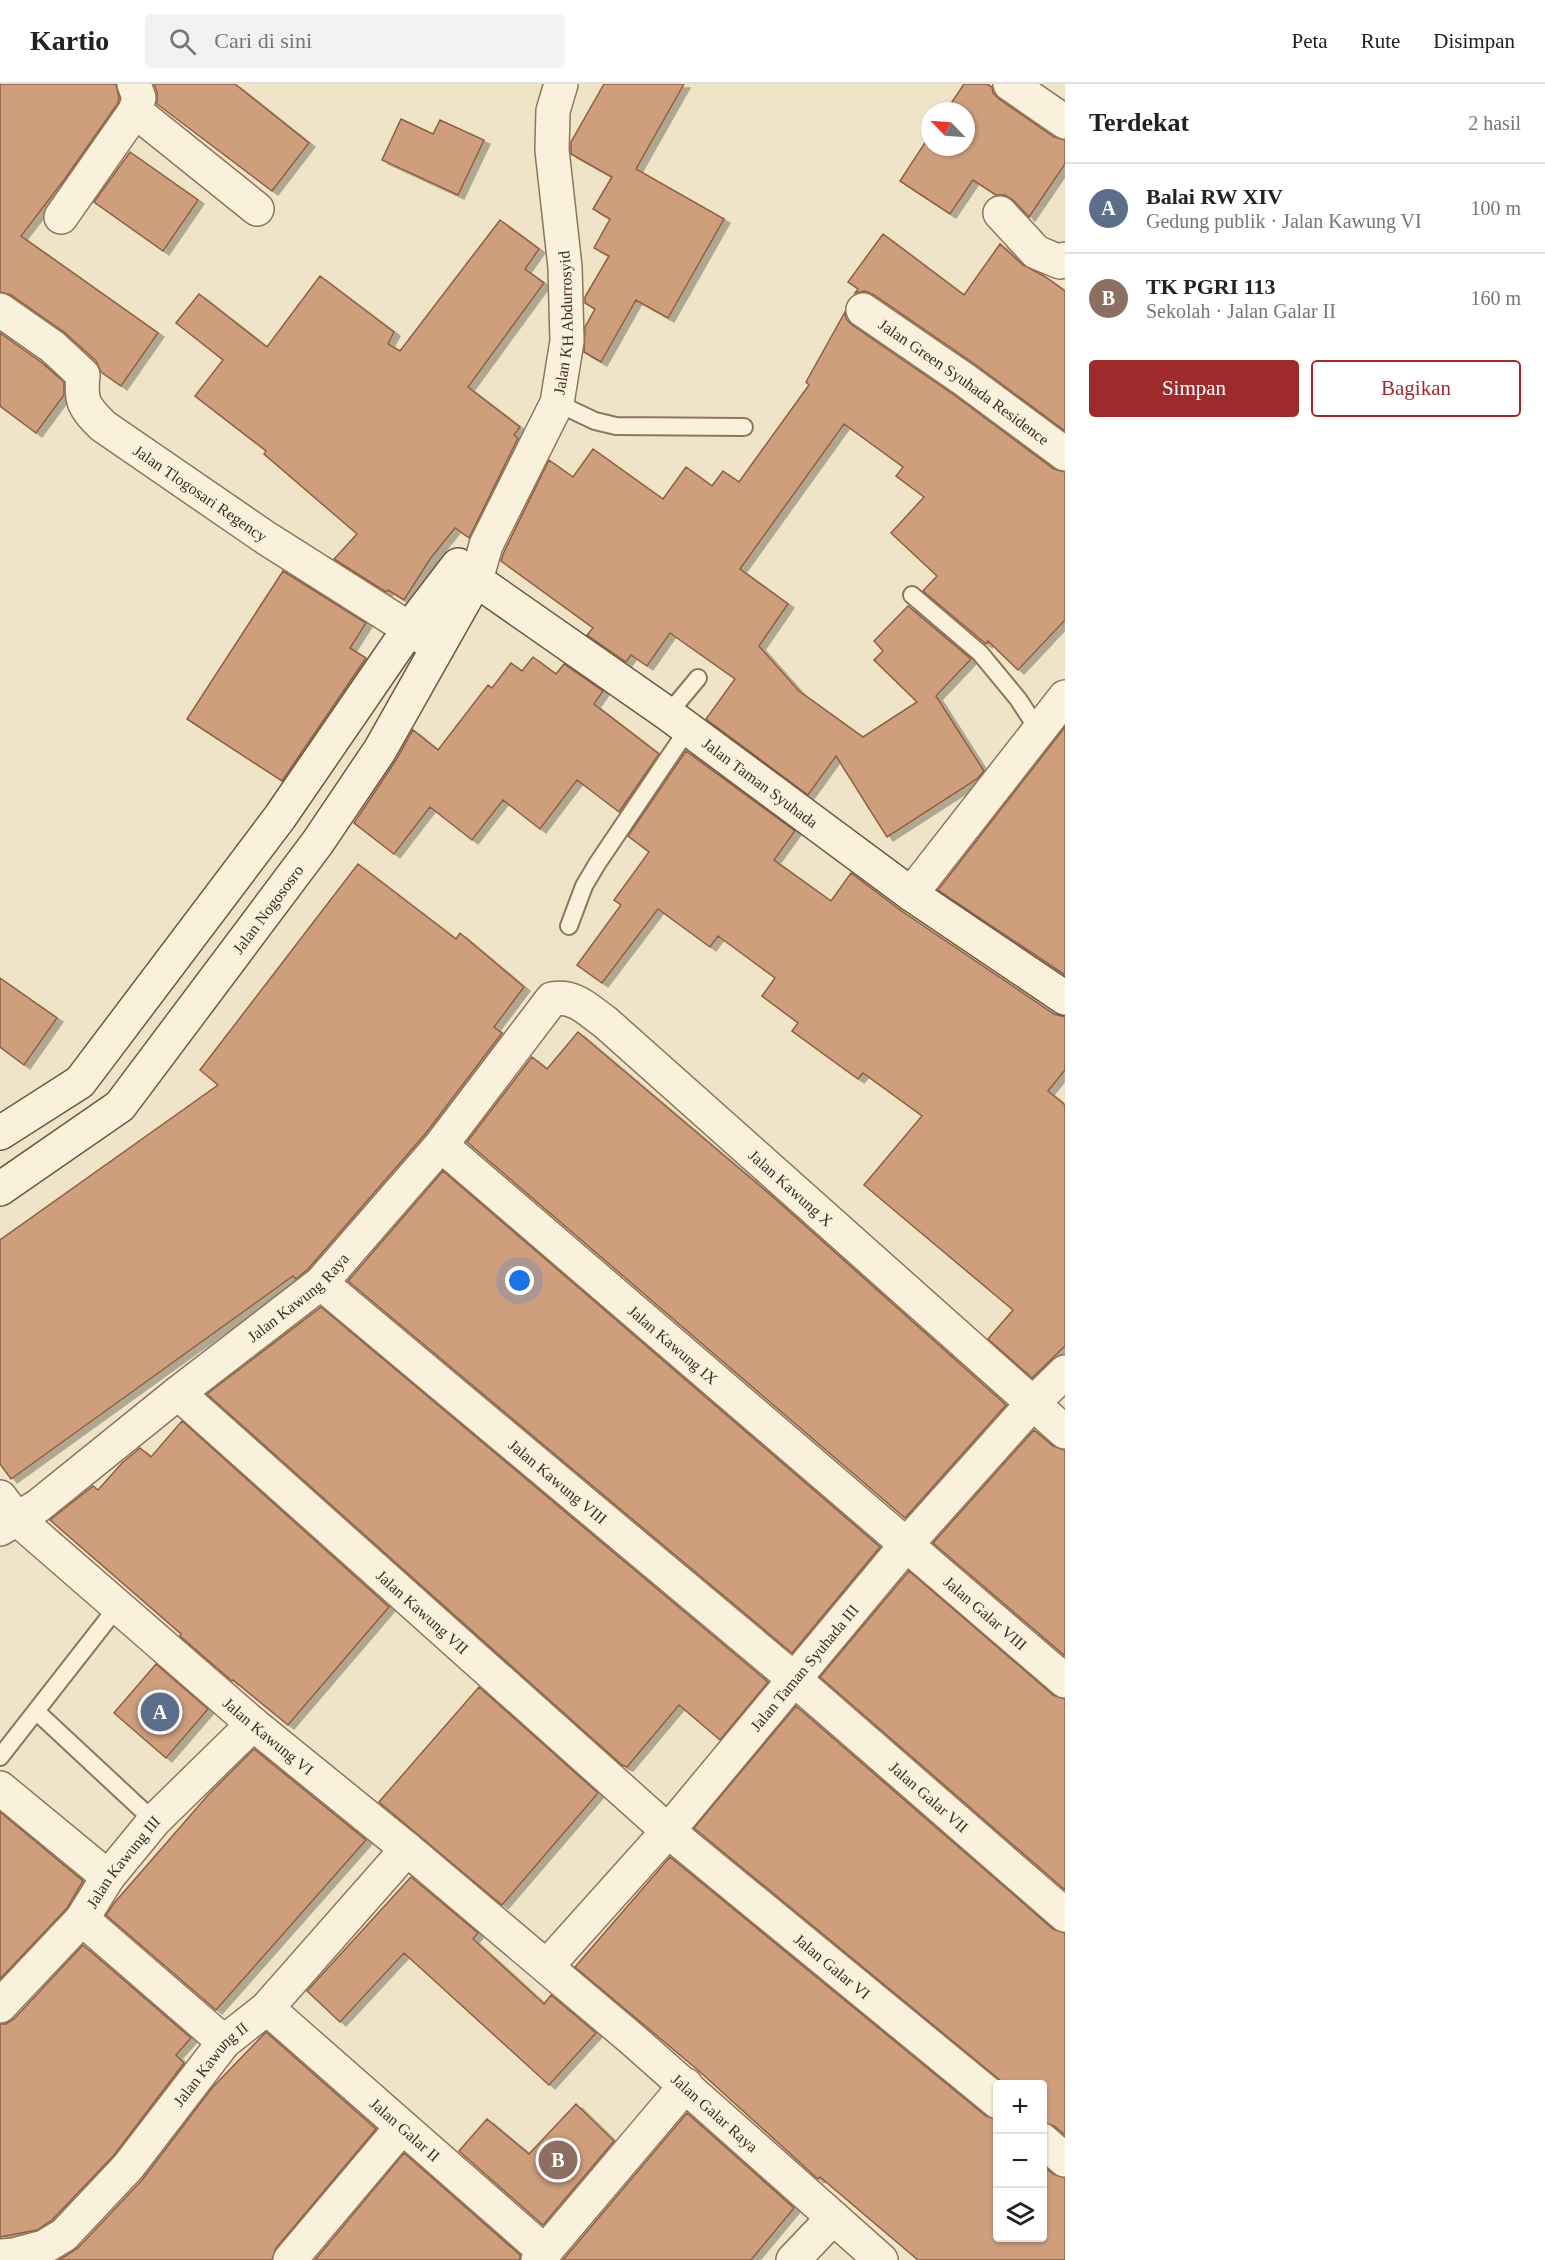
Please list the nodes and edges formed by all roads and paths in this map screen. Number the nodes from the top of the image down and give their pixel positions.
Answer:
1 (561, 84) edge
2 (1010, 84) edge
3 (135, 97) edge
4 (1065, 122) edge
5 (257, 209) dead end
6 (1000, 213) dead end
7 (61, 218) dead end
8 (1065, 259) edge
9 (0, 310) edge
10 (863, 310) dead end
11 (557, 403) junction
12 (744, 427) dead end
13 (1065, 454) edge
14 (467, 573) junction
15 (912, 596) dead end
16 (409, 629) junction
17 (438, 647) junction
18 (698, 678) dead end
19 (1065, 697) edge
20 (678, 721) junction
21 (1039, 730) junction
22 (280, 817) junction
23 (318, 842) junction
24 (911, 894) junction
25 (570, 926) dead end
26 (1065, 998) edge
27 (543, 1011) joint
28 (0, 1133) edge
29 (441, 1145) junction
30 (0, 1189) edge
31 (321, 1283) junction
32 (1049, 1388) edge
33 (178, 1393) junction
34 (1065, 1432) edge
35 (5, 1515) edge
36 (906, 1545) junction
37 (118, 1606) junction
38 (794, 1679) junction
39 (1065, 1681) edge
40 (37, 1712) junction
41 (253, 1724) junction
42 (0, 1757) edge
43 (0, 1788) edge
44 (154, 1821) junction
45 (668, 1831) junction
46 (407, 1849) junction
47 (108, 1877) junction
48 (1065, 1915) edge
49 (82, 1919) junction
50 (547, 1966) junction
51 (0, 2006) edge
52 (267, 2008) junction
53 (224, 2042) junction
54 (686, 2085) junction
55 (993, 2098) edge
56 (402, 2127) junction
57 (1047, 2144) edge
58 (1065, 2160) edge
59 (832, 2219) junction
60 (0, 2256) edge
61 (541, 2256) edge
62 (290, 2260) edge
63 (794, 2260) edge
64 (880, 2260) edge

1 - 11 street, Jalan KH Abdurrosyid
2 - 4 street
3 - 5 street
3 - 7 street
6 - 8 street
9 - 16 street, Jalan Tlogosari Regency
10 - 13 street, Jalan Green Syuhada Residence
11 - 12 lane
11 - 14 street, Jalan KH Abdurrosyid
14 - 16 street
14 - 17 street, Jalan Nogososro
14 - 20 street, Jalan Taman Syuhada
15 - 21 lane
16 - 17 street, Jalan Tlogosari Regency
16 - 22 street
17 - 23 street, Jalan Nogososro
18 - 20 lane
19 - 21 street
20 - 24 street, Jalan Taman Syuhada
20 - 25 lane
21 - 24 street
22 - 23 street
22 - 28 street
23 - 30 street, Jalan Nogososro
24 - 26 street, Jalan Taman Syuhada
27 - 29 street, Jalan Kawung Raya
27 - 32 street, Jalan Kawung X
29 - 31 street, Jalan Kawung Raya
29 - 36 street, Jalan Kawung IX
31 - 33 street, Jalan Kawung Raya
31 - 38 street, Jalan Kawung VIII
32 - 34 street, Jalan Kawung X
32 - 36 street, Jalan Taman Syuhada III
33 - 35 street, Jalan Kawung Raya
33 - 45 street, Jalan Kawung VII
35 - 37 street, Jalan Kawung VI
36 - 38 street, Jalan Taman Syuhada III
36 - 39 street, Jalan Galar VIII
37 - 40 lane
37 - 41 street, Jalan Kawung VI
38 - 45 street, Jalan Taman Syuhada III
38 - 48 street, Jalan Galar VII
40 - 42 lane
40 - 44 lane
41 - 44 street, Jalan Kawung III
41 - 46 street, Jalan Kawung VI
43 - 47 street
44 - 47 street, Jalan Kawung III
45 - 50 street, Jalan Taman Syuhada III
45 - 55 street, Jalan Galar VI
46 - 50 street, Jalan Kawung VI
46 - 52 street, Jalan Kawung II
47 - 49 street, Jalan Kawung III
49 - 51 street, Jalan Kawung III
49 - 53 street
50 - 54 street, Jalan Galar Raya
52 - 53 street, Jalan Kawung II
52 - 56 street, Jalan Galar II
53 - 60 street, Jalan Kawung II
54 - 59 street, Jalan Galar Raya
54 - 61 street, Jalan Galar II
56 - 61 street, Jalan Galar II
56 - 62 street
57 - 58 street
59 - 63 street
59 - 64 street, Jalan Galar Raya

